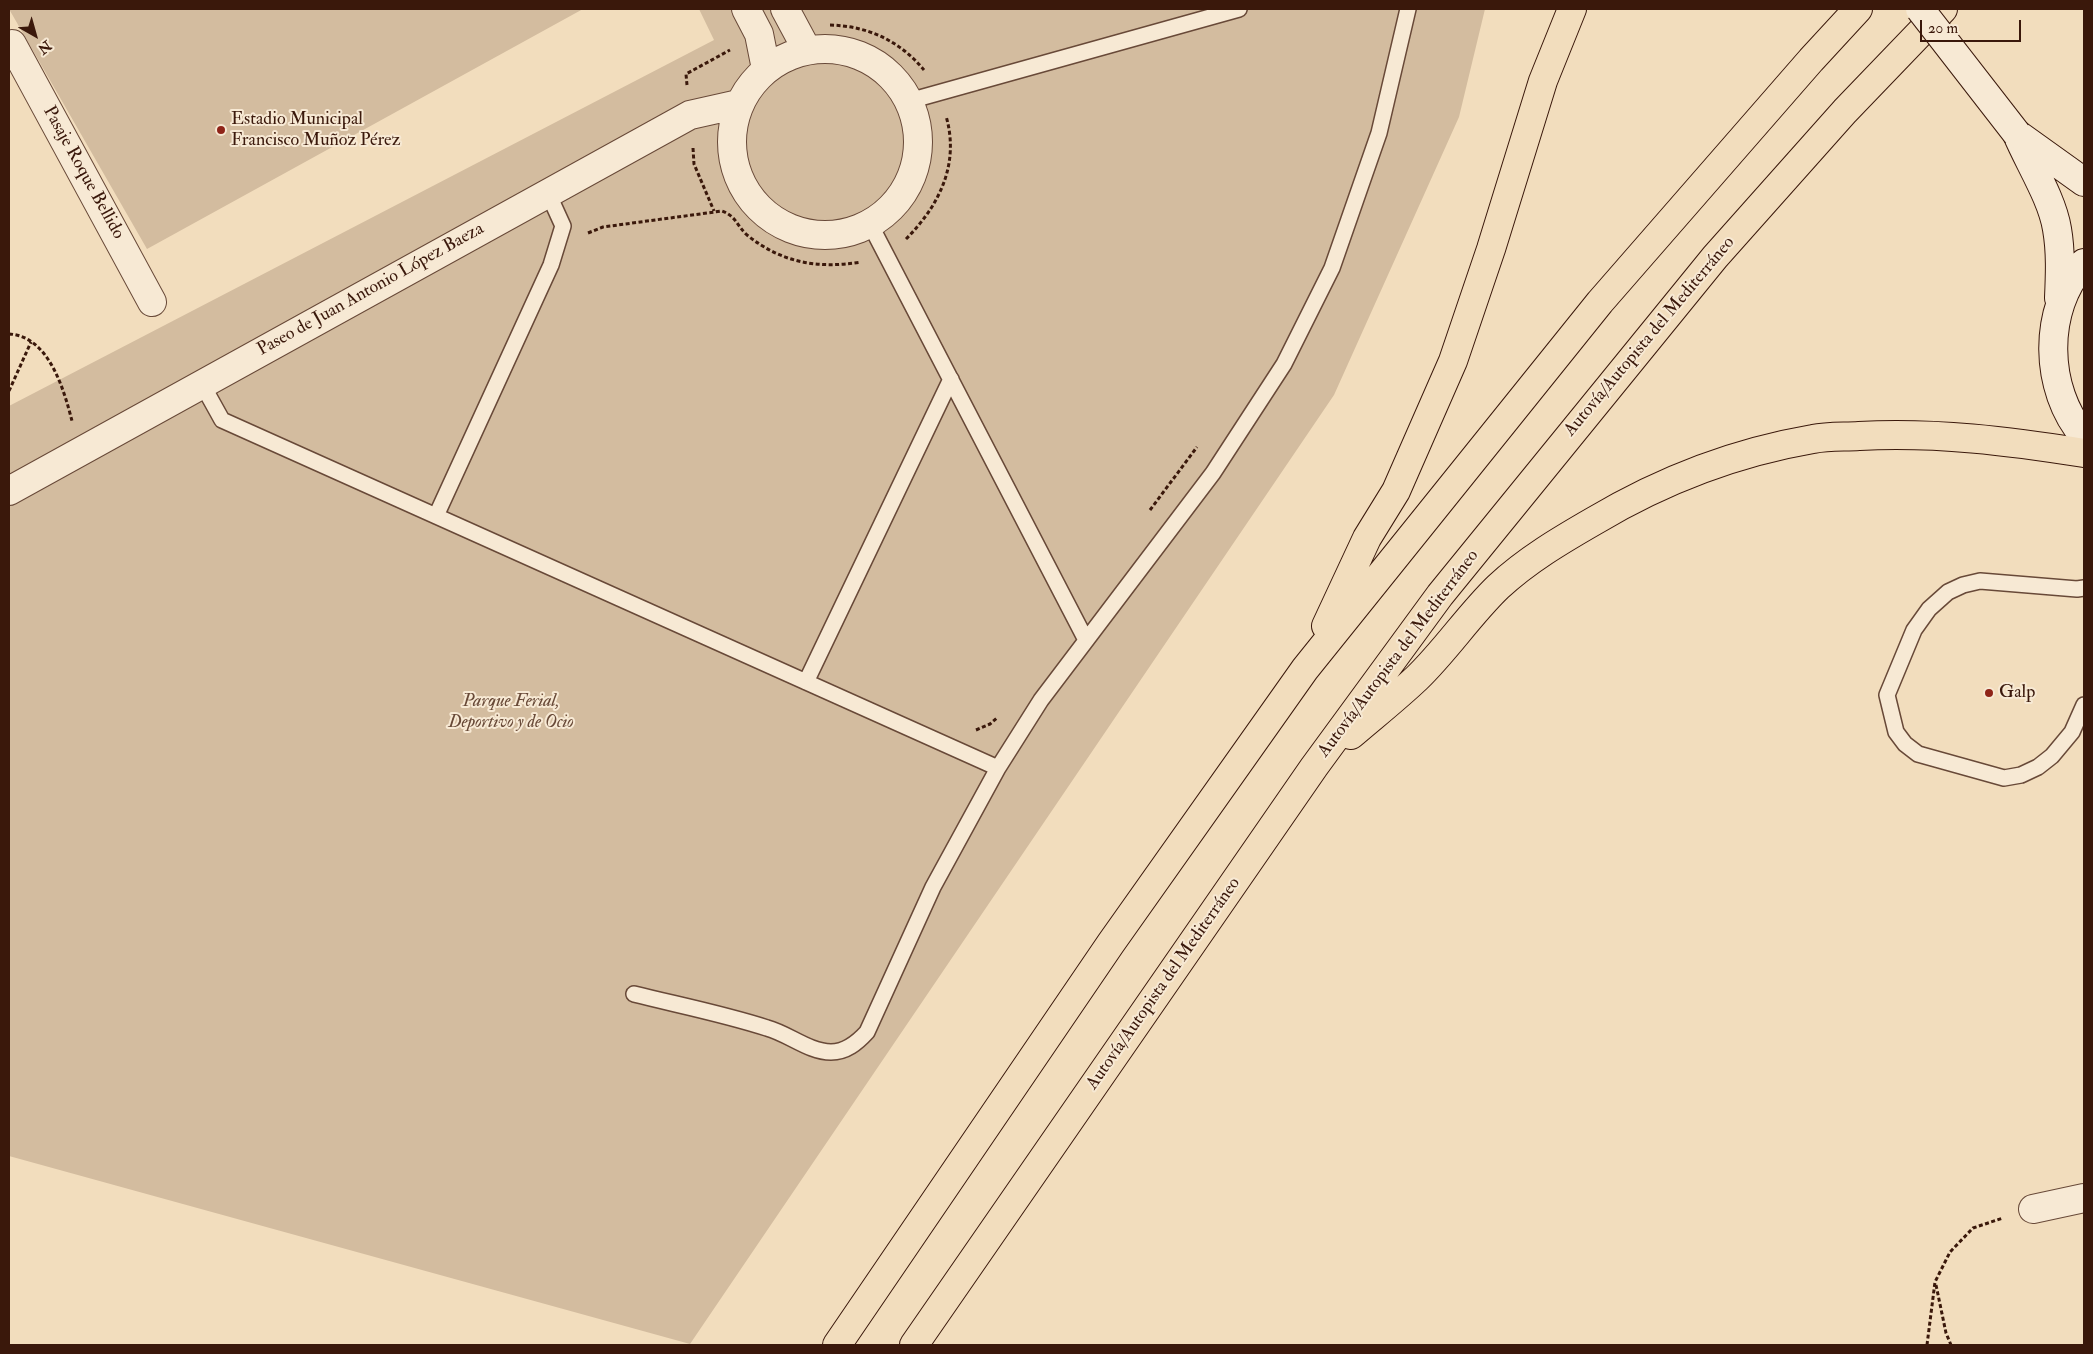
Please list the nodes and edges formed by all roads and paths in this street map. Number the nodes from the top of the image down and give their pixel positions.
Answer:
1 (746, 9) edge
2 (785, 9) edge
3 (1239, 9) edge
4 (1408, 9) edge
5 (1572, 9) edge
6 (1858, 9) edge
7 (1920, 9) edge
8 (1943, 9) edge
9 (822, 24) dead end
10 (12, 44) dead end
11 (806, 50) junction
12 (766, 68) junction
13 (938, 93) junction
14 (909, 101) junction
15 (739, 104) junction
16 (2017, 134) junction
17 (2084, 182) edge
18 (548, 193) junction
19 (870, 224) junction
20 (744, 232) dead end
21 (885, 253) junction
22 (2084, 263) edge
23 (152, 302) dead end
24 (2059, 308) junction
25 (9, 334) edge
26 (31, 342) junction
27 (950, 379) junction
28 (202, 384) junction
29 (9, 392) edge
30 (2084, 436) edge
31 (80, 451) junction
32 (2084, 453) edge
33 (9, 490) edge
34 (436, 516) junction
35 (2084, 588) edge
36 (1086, 640) junction
37 (1305, 669) junction
38 (806, 682) junction
39 (2084, 705) edge
40 (998, 768) junction
41 (1314, 768) junction
42 (634, 994) dead end
43 (2084, 1198) edge
44 (2033, 1208) joint
45 (1935, 1282) junction
46 (836, 1345) edge
47 (914, 1345) edge
48 (1927, 1345) edge
49 (1951, 1345) edge

1 - 12 street
2 - 11 street
3 - 13 lane
4 - 36 lane
5 - 37 highway
6 - 37 highway
7 - 16 street, bridge
8 - 41 highway, Autovía/Autopista del Mediterráneo
9 - 13 path
10 - 23 street, Pasaje Roque Bellido
11 - 12 street
11 - 14 street
12 - 15 street
13 - 14 lane
13 - 21 path
14 - 19 street
15 - 18 street, Paseo de Juan Antonio López Baeza
15 - 19 street
16 - 17 street
16 - 24 street
18 - 28 street, Paseo de Juan Antonio López Baeza
18 - 34 lane
19 - 21 lane
20 - 21 path
21 - 27 lane
22 - 24 street
24 - 30 street
25 - 26 path
26 - 29 path
26 - 31 path
27 - 36 lane
27 - 38 lane
28 - 31 street, Paseo de Juan Antonio López Baeza
28 - 34 lane
31 - 33 street, Paseo de Juan Antonio López Baeza
32 - 41 highway
34 - 38 lane
35 - 39 lane
36 - 40 lane
37 - 46 highway
38 - 40 lane
40 - 42 lane
41 - 47 highway, Autovía/Autopista del Mediterráneo
43 - 44 street
44 - 45 path
45 - 48 path
45 - 49 path

